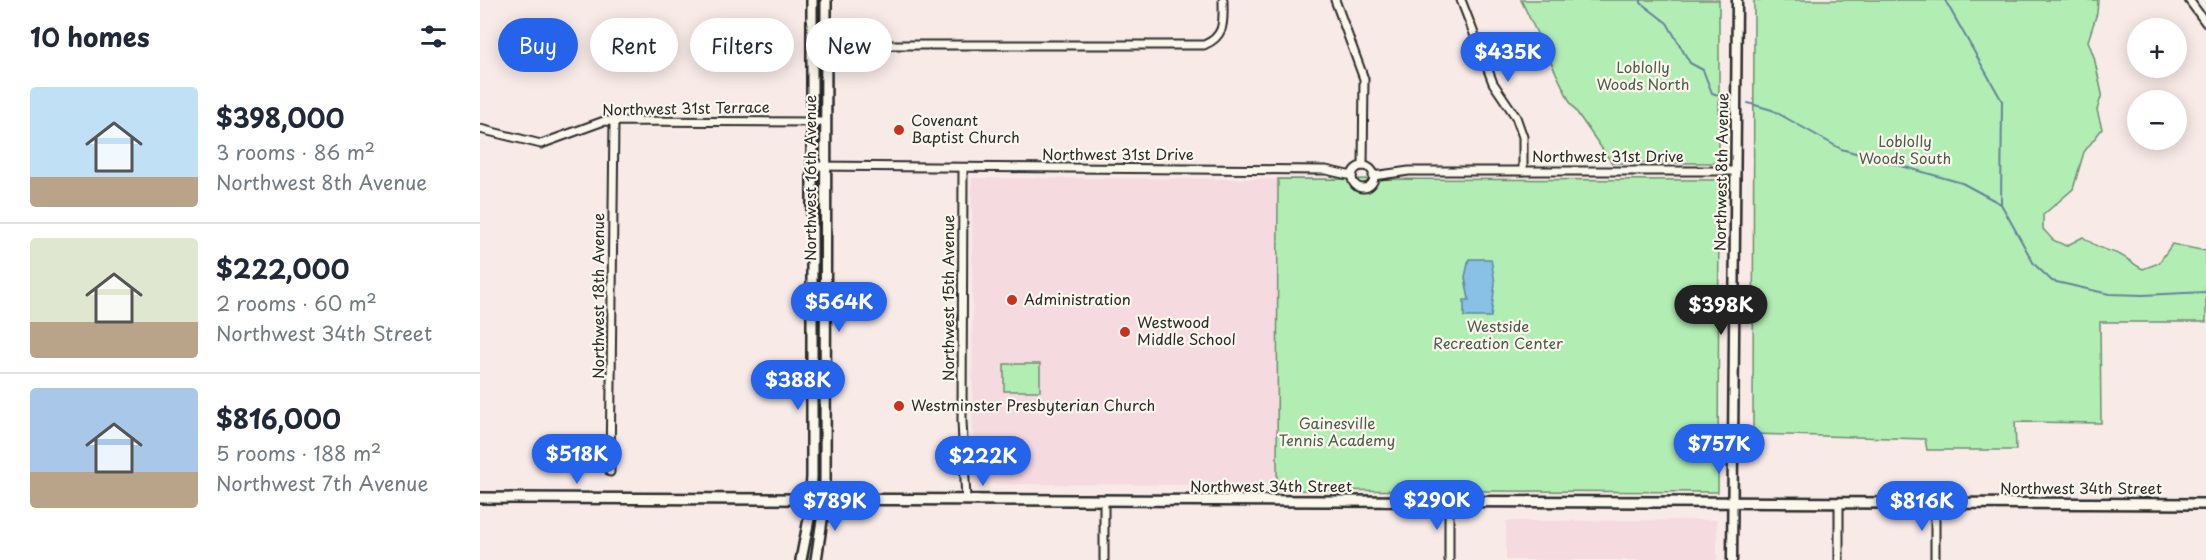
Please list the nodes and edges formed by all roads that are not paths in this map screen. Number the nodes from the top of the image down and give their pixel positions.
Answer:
1 (812, 0) edge
2 (826, 0) edge
3 (1223, 0) edge
4 (1335, 0) edge
5 (1461, 0) edge
6 (1737, 0) edge
7 (2188, 0) edge
8 (812, 18) edge
9 (826, 18) edge
10 (2206, 23) edge
11 (892, 45) edge
12 (812, 72) edge
13 (826, 72) edge
14 (614, 121) junction
15 (812, 122) junction
16 (826, 122) junction
17 (480, 129) edge
18 (812, 166) junction
19 (1363, 166) junction
20 (826, 167) junction
21 (963, 168) junction
22 (1523, 171) junction
23 (1736, 171) junction
24 (1352, 176) junction
25 (1373, 176) junction
26 (826, 323) junction
27 (812, 324) junction
28 (610, 472) dead end
29 (480, 498) edge
30 (811, 499) junction
31 (825, 500) junction
32 (966, 500) junction
33 (1104, 501) junction
34 (1449, 502) junction
35 (1732, 503) junction
36 (1839, 504) junction
37 (1935, 504) junction
38 (2206, 504) edge
39 (801, 560) edge
40 (816, 560) edge
41 (1104, 560) edge
42 (1449, 560) edge
43 (1732, 560) edge
44 (1839, 560) edge
45 (1935, 560) edge

1 - 8 main road, Northwest 16th Avenue
2 - 9 main road, Northwest 16th Avenue
3 - 11 street
4 - 19 street
5 - 22 street
6 - 23 street, Northwest 8th Avenue
7 - 10 street
12 - 15 main road, Northwest 16th Avenue
13 - 16 main road, Northwest 16th Avenue
14 - 15 street, Northwest 31st Terrace
14 - 17 street, Northwest 31st Terrace
14 - 28 street, Northwest 18th Avenue
15 - 16 street, Northwest 31st Terrace
15 - 18 main road, Northwest 16th Avenue
16 - 20 main road, Northwest 16th Avenue
18 - 20 street, Northwest 31st Drive
18 - 27 main road, Northwest 16th Avenue
19 - 24 street
19 - 25 street
20 - 21 street, Northwest 31st Drive
20 - 26 main road, Northwest 16th Avenue
21 - 24 street, Northwest 31st Drive
21 - 32 street, Northwest 15th Avenue
22 - 23 street, Northwest 31st Drive
22 - 25 street, Northwest 31st Drive
23 - 35 street, Northwest 8th Avenue
24 - 25 street, Northwest 31st Drive
26 - 27 main road
26 - 31 main road, Northwest 16th Avenue
27 - 30 main road, Northwest 16th Avenue
29 - 30 main road, Northwest 34th Street
30 - 31 main road, Northwest 34th Street
30 - 39 main road, Northwest 16th Avenue
31 - 32 main road, Northwest 34th Street
31 - 40 main road, Northwest 16th Avenue
32 - 33 main road, Northwest 34th Street
33 - 34 main road, Northwest 34th Street
33 - 41 street
34 - 35 main road, Northwest 34th Street
34 - 42 street
35 - 36 main road, Northwest 34th Street
35 - 43 street, Northwest 8th Avenue
36 - 37 main road, Northwest 34th Street
36 - 44 street
37 - 38 main road, Northwest 34th Street
37 - 45 street

